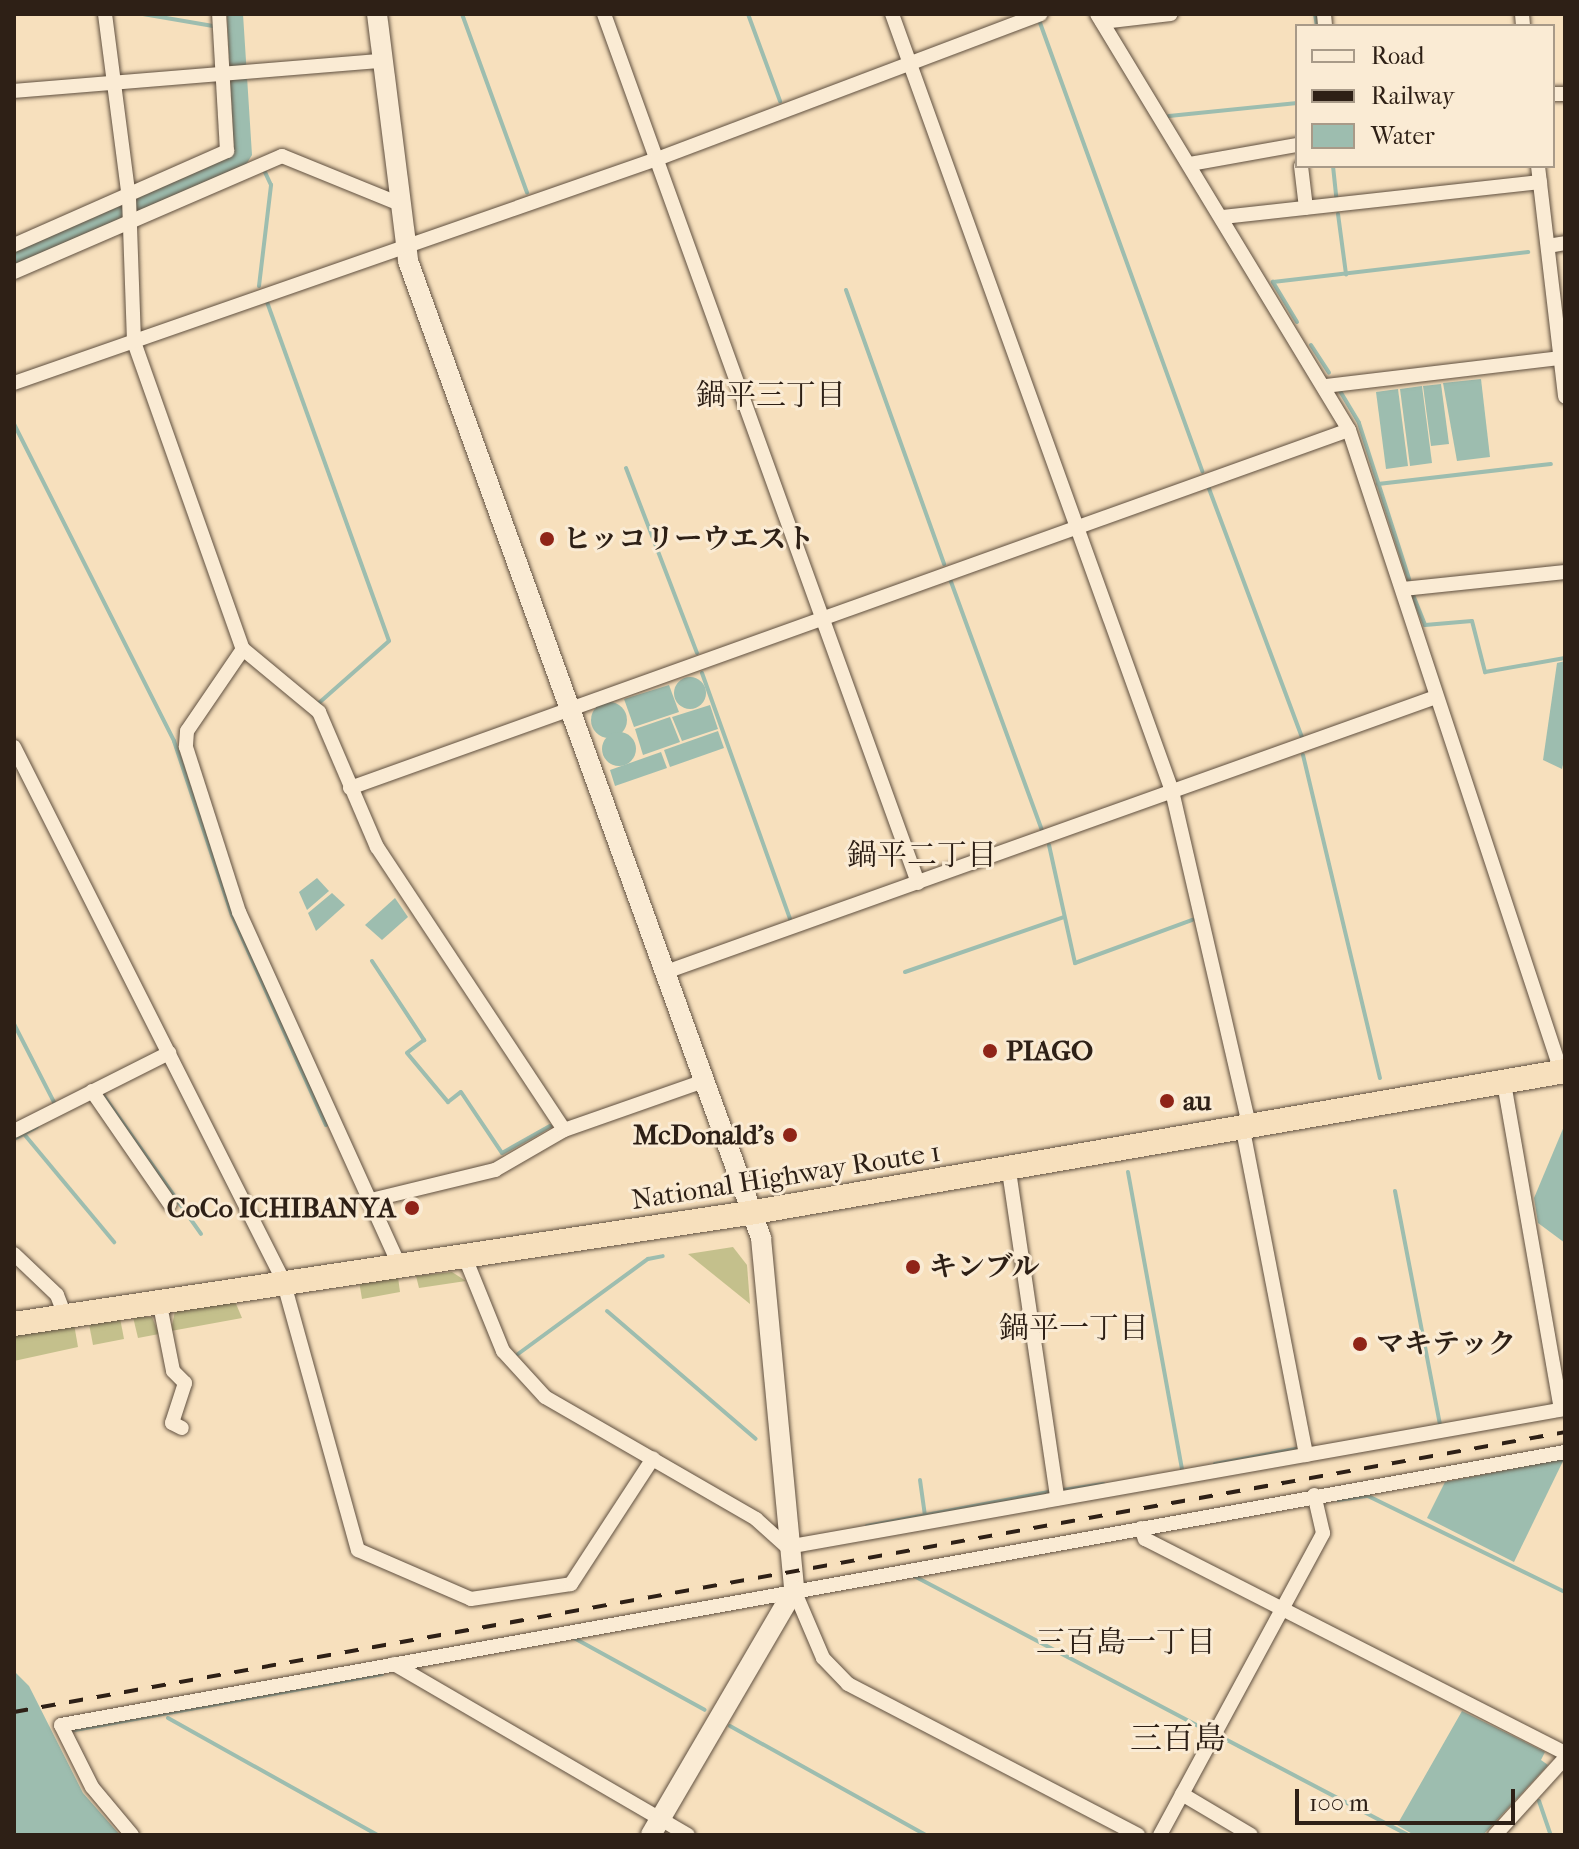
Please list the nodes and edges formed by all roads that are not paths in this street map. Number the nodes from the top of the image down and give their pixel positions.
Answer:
1 (105, 14) edge
2 (219, 14) edge
3 (377, 14) edge
4 (604, 14) edge
5 (892, 14) edge
6 (1041, 14) edge
7 (1171, 14) edge
8 (1099, 18) edge
9 (1004, 20) edge
10 (381, 61) junction
11 (909, 63) junction
12 (222, 75) junction
13 (111, 83) junction
14 (14, 91) edge
15 (1295, 145) edge
16 (657, 159) junction
17 (1190, 164) junction
18 (1301, 168) edge
19 (1538, 168) edge
20 (1540, 182) junction
21 (130, 199) junction
22 (395, 202) junction
23 (1306, 208) junction
24 (1223, 217) junction
25 (130, 223) junction
26 (1565, 243) edge
27 (405, 244) junction
28 (14, 245) edge
29 (1548, 246) junction
30 (14, 272) edge
31 (134, 342) junction
32 (1560, 358) junction
33 (14, 383) edge
34 (1325, 386) junction
35 (1565, 396) edge
36 (1349, 430) junction
37 (1075, 527) junction
38 (1565, 572) edge
39 (1403, 589) junction
40 (823, 618) junction
41 (243, 649) junction
42 (1436, 697) junction
43 (568, 710) junction
44 (14, 747) edge
45 (350, 788) junction
46 (1172, 791) junction
47 (918, 883) junction
48 (663, 973) junction
49 (169, 1053) junction
50 (1563, 1071) edge
51 (701, 1082) junction
52 (1504, 1083) junction
53 (92, 1091) junction
54 (1246, 1129) junction
55 (564, 1130) junction
56 (14, 1131) edge
57 (1009, 1171) junction
58 (371, 1200) junction
59 (170, 1204) dead end
60 (749, 1213) junction
61 (14, 1254) edge
62 (464, 1255) junction
63 (398, 1262) junction
64 (283, 1280) junction
65 (159, 1300) junction
66 (65, 1316) junction
67 (14, 1324) edge
68 (1563, 1409) edge
69 (182, 1428) dead end
70 (1565, 1452) edge
71 (1306, 1455) junction
72 (653, 1458) junction
73 (1314, 1495) junction
74 (1057, 1498) junction
75 (1141, 1528) junction
76 (787, 1547) junction
77 (794, 1590) junction
78 (1281, 1609) junction
79 (394, 1664) junction
80 (1565, 1756) edge
81 (1182, 1794) junction
82 (656, 1827) edge
83 (132, 1835) edge
84 (688, 1835) edge
85 (1138, 1835) edge
86 (1160, 1835) edge
87 (1251, 1835) edge
88 (1495, 1835) edge

1 - 13 street
2 - 12 street
3 - 10 street
4 - 16 street
5 - 11 street
6 - 9 street
7 - 8 street
8 - 17 street
9 - 11 street
10 - 12 street
10 - 22 street
11 - 16 street
11 - 37 street
12 - 13 street
12 - 21 street
13 - 14 street
13 - 21 street
15 - 17 street
16 - 27 street
16 - 40 street
17 - 24 street
18 - 23 street
19 - 20 street
20 - 23 street
20 - 29 street
21 - 25 street
21 - 28 street
22 - 25 street
22 - 27 street
23 - 24 street
24 - 34 street
25 - 30 street
25 - 31 street
26 - 29 street
27 - 31 street
27 - 43 street
29 - 32 street
31 - 33 street
31 - 41 street
32 - 34 street
32 - 35 street
34 - 36 street
36 - 37 street
36 - 39 street
37 - 40 street
37 - 46 street
38 - 39 street
39 - 42 street
40 - 43 street
40 - 47 street
41 - 45 street
41 - 58 street
42 - 46 street
42 - 50 street
43 - 45 street
43 - 48 street
44 - 49 street
45 - 55 street
46 - 47 street
46 - 54 street
47 - 48 street
48 - 51 street
49 - 53 street
49 - 64 street
50 - 52 highway, National Highway Route 1
51 - 55 street
51 - 60 street
52 - 54 highway, National Highway Route 1
52 - 68 street
53 - 56 street
53 - 59 street
54 - 57 highway, National Highway Route 1
54 - 71 street
55 - 58 street
57 - 60 highway, National Highway Route 1
57 - 74 street
58 - 63 street
60 - 62 highway, National Highway Route 1
60 - 76 street
61 - 66 street
62 - 63 highway, National Highway Route 1
62 - 72 street
63 - 64 highway, National Highway Route 1
64 - 65 highway, National Highway Route 1
64 - 72 street
65 - 66 highway, National Highway Route 1
65 - 69 street
66 - 67 highway, National Highway Route 1
68 - 71 street
70 - 73 street
71 - 74 street
72 - 76 street
73 - 75 street
73 - 78 street
74 - 76 street
75 - 77 street
75 - 78 street
76 - 77 street
77 - 79 street
77 - 82 street
77 - 85 street
78 - 80 street
78 - 81 street
79 - 82 street
79 - 83 street
80 - 88 street
81 - 86 street
81 - 87 street
82 - 84 street

